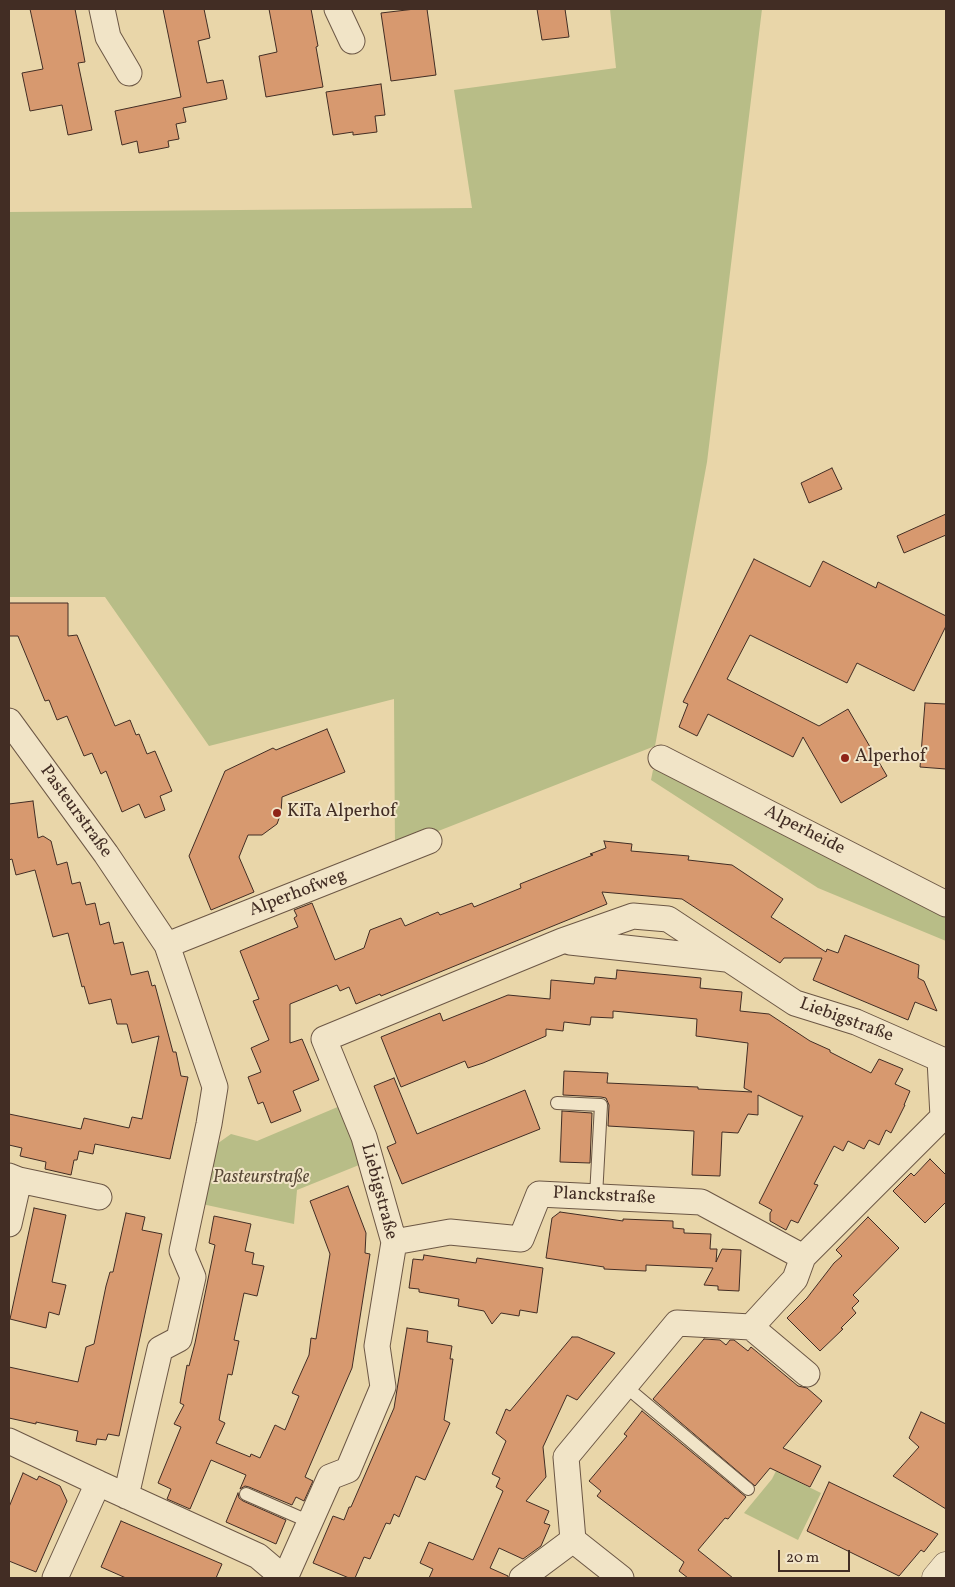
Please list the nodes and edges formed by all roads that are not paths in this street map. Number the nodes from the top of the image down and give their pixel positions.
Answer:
1 (102, 9) edge
2 (337, 9) edge
3 (352, 41) dead end
4 (129, 73) dead end
5 (9, 720) edge
6 (661, 758) dead end
7 (429, 842) dead end
8 (946, 904) edge
9 (562, 941) junction
10 (167, 945) junction
11 (730, 959) junction
12 (943, 1060) edge
13 (557, 1102) dead end
14 (945, 1115) edge
15 (14, 1178) edge
16 (596, 1196) junction
17 (99, 1197) dead end
18 (9, 1224) edge
19 (394, 1242) junction
20 (803, 1257) junction
21 (751, 1327) junction
22 (807, 1374) dead end
23 (625, 1386) junction
24 (9, 1441) edge
25 (98, 1483) junction
26 (748, 1489) dead end
27 (246, 1494) dead end
28 (126, 1496) junction
29 (310, 1522) junction
30 (573, 1540) junction
31 (946, 1566) edge
32 (55, 1578) edge
33 (284, 1578) edge
34 (522, 1578) edge
35 (621, 1578) edge
36 (936, 1578) edge

1 - 4 street
2 - 3 street
5 - 10 street, Pasteurstraße
6 - 8 street, Alperheide
7 - 10 street, Alperhofweg
9 - 11 street, Liebigstraße
9 - 11 street, Liebigstraße
9 - 19 street, Liebigstraße
10 - 28 street, Pasteurstraße
11 - 12 street, Liebigstraße
12 - 14 street, Liebigstraße
13 - 16 lane
14 - 20 street
15 - 17 street
15 - 18 street
16 - 19 street, Planckstraße
16 - 20 street, Planckstraße
19 - 29 street, Liebigstraße
20 - 21 street
21 - 22 street
21 - 23 street
23 - 26 lane
23 - 30 street
24 - 25 street, Liebigstraße
25 - 28 street, Liebigstraße
25 - 32 street
27 - 29 lane
28 - 33 street, Liebigstraße
29 - 33 street, Liebigstraße
30 - 34 street
30 - 35 street
31 - 36 street

